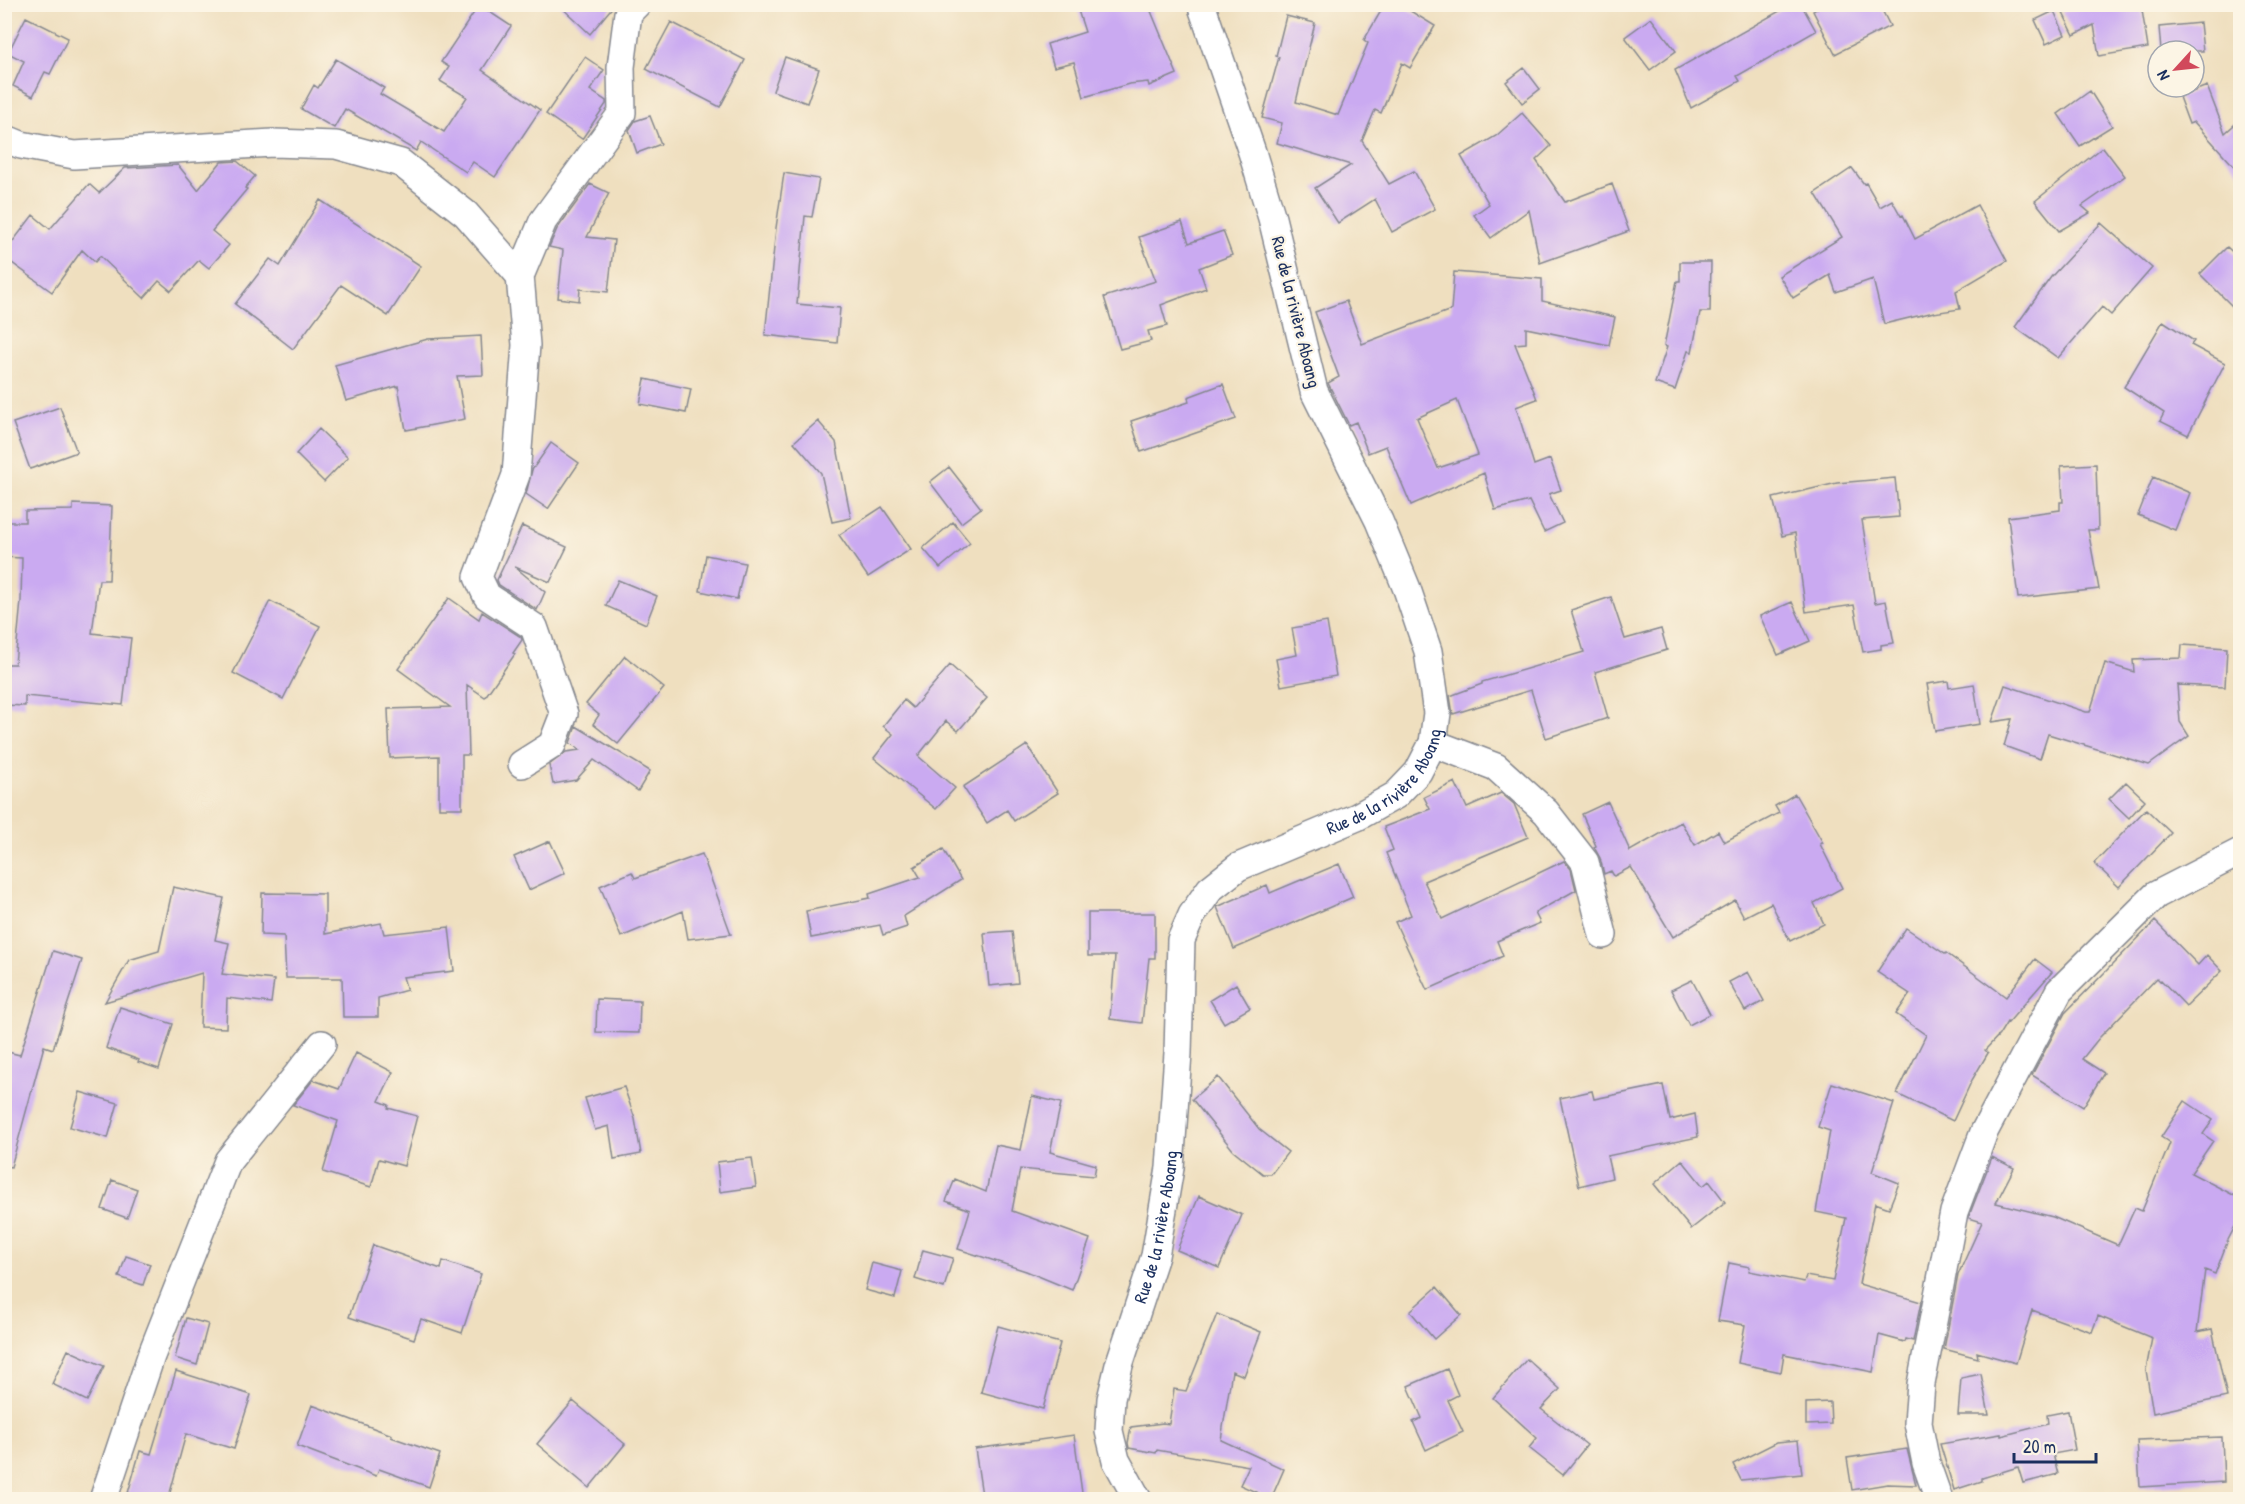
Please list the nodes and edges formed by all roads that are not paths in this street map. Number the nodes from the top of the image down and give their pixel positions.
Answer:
1 (637, 4) edge
2 (1201, 4) edge
3 (4, 138) edge
4 (520, 276) junction
5 (1433, 743) junction
6 (522, 764) dead end
7 (2241, 852) edge
8 (1603, 935) dead end
9 (322, 1044) dead end
10 (103, 1500) edge
11 (1138, 1500) edge
12 (1939, 1500) edge

1 - 4 street
2 - 5 street, Rue de la rivière Aboang
3 - 4 street
4 - 6 street
5 - 8 street
5 - 11 street, Rue de la rivière Aboang
7 - 12 street
9 - 10 street

